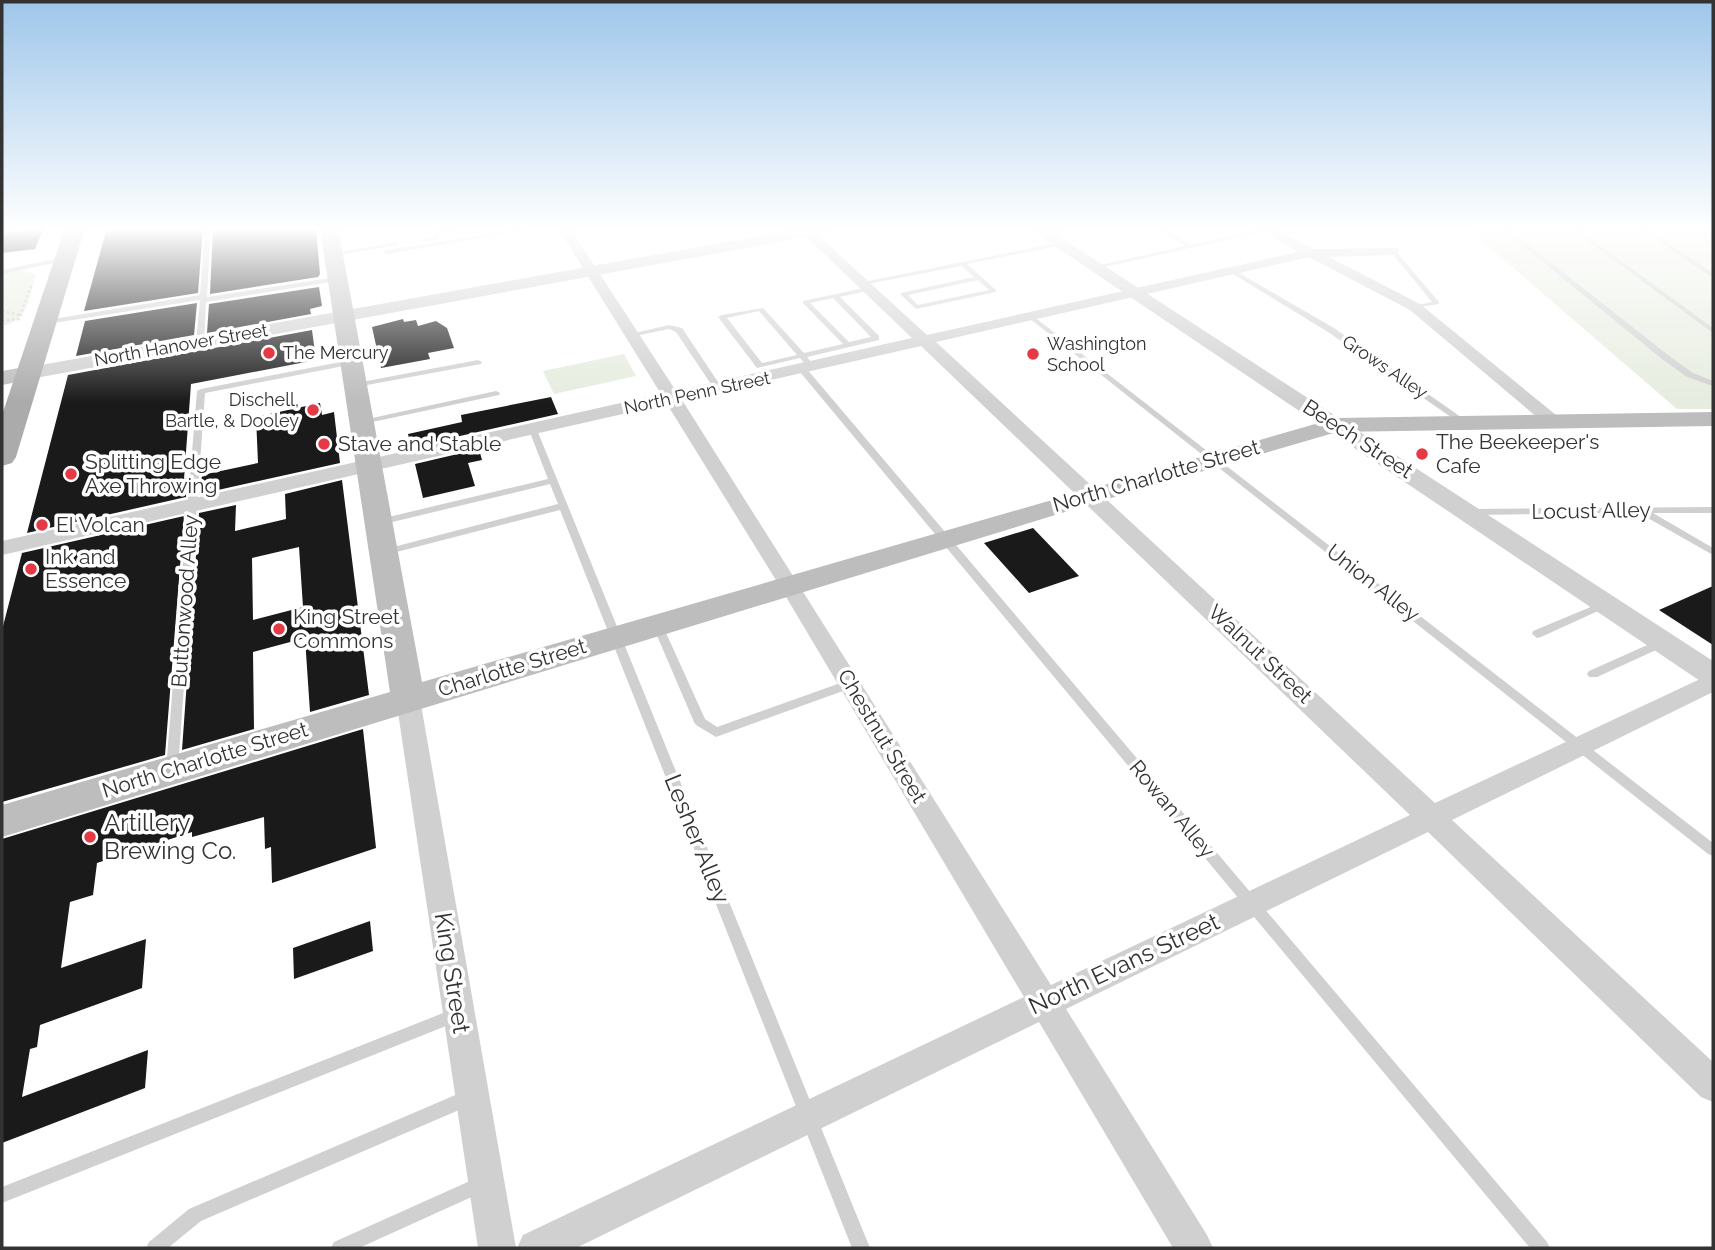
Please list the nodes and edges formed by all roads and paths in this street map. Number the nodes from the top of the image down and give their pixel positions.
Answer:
1 (31, 286) edge
2 (58, 286) edge
3 (204, 286) edge
4 (288, 286) edge
5 (338, 286) edge
6 (505, 286) edge
7 (599, 286) edge
8 (864, 286) edge
9 (865, 286) edge
10 (938, 286) edge
11 (989, 286) edge
12 (1123, 286) edge
13 (1162, 286) edge
14 (1258, 286) edge
15 (1375, 286) edge
16 (1423, 286) edge
17 (1577, 286) edge
18 (1652, 286) edge
19 (1132, 293) junction
20 (835, 296) junction
21 (203, 299) junction
22 (1415, 307) junction
23 (2, 311) edge
24 (20, 315) junction
25 (343, 316) junction
26 (1031, 317) junction
27 (2, 321) edge
28 (47, 322) junction
29 (1713, 331) edge
30 (630, 335) junction
31 (924, 341) junction
32 (200, 342) junction
33 (848, 345) junction
34 (478, 362) dead end
35 (806, 364) junction
36 (30, 373) junction
37 (354, 374) junction
38 (2, 378) edge
39 (1713, 384) edge
40 (718, 388) junction
41 (496, 393) dead end
42 (671, 398) junction
43 (1550, 419) junction
44 (1713, 419) edge
45 (363, 422) junction
46 (1464, 422) junction
47 (1336, 425) junction
48 (533, 430) junction
49 (2, 457) edge
50 (1214, 459) junction
51 (371, 466) junction
52 (553, 481) junction
53 (1091, 495) junction
54 (192, 505) junction
55 (563, 506) junction
56 (1640, 510) junction
57 (1713, 510) edge
58 (1468, 512) junction
59 (380, 522) junction
60 (945, 539) junction
61 (2, 548) edge
62 (385, 552) junction
63 (1713, 552) edge
64 (790, 585) junction
65 (1605, 604) junction
66 (657, 624) junction
67 (1537, 634) dead end
68 (615, 636) junction
69 (1663, 642) junction
70 (1593, 674) dead end
71 (1713, 675) edge
72 (1713, 682) edge
73 (850, 684) junction
74 (408, 699) junction
75 (1581, 746) junction
76 (172, 769) junction
77 (1432, 817) junction
78 (2, 821) edge
79 (1713, 850) edge
80 (1252, 904) junction
81 (1044, 1002) junction
82 (459, 1014) junction
83 (1713, 1085) edge
84 (472, 1095) junction
85 (808, 1117) junction
86 (486, 1182) junction
87 (2, 1195) edge
88 (155, 1248) edge
89 (340, 1248) edge
90 (497, 1248) edge
91 (536, 1248) edge
92 (861, 1248) edge
93 (1194, 1248) edge
94 (1541, 1248) edge

1 - 24 path
2 - 28 main road
3 - 21 lane
4 - 21 lane
5 - 25 main road
6 - 25 street, North Hanover Street
7 - 30 street, Chestnut Street
8 - 20 lane
9 - 31 street, Walnut Street
10 - 11 lane
12 - 19 street, Beech Street
13 - 19 street, North Penn Street
14 - 46 lane, Grows Alley
15 - 22 street
16 - 22 lane
17 - 39 lane
18 - 29 lane
19 - 26 street, North Penn Street
19 - 47 street, Beech Street
20 - 33 lane
20 - 33 lane
21 - 28 lane
21 - 32 lane
22 - 43 street
23 - 24 path
24 - 27 path
25 - 32 street, North Hanover Street
25 - 37 main road
26 - 31 street, North Penn Street
26 - 50 lane, Union Alley
28 - 36 main road
30 - 40 lane
30 - 42 street, Chestnut Street
31 - 35 street, North Penn Street
31 - 53 street, Walnut Street
32 - 36 street, North Hanover Street
33 - 35 lane
34 - 37 lane
35 - 35 lane, Rowan Alley
35 - 40 street, North Penn Street
35 - 60 lane, Rowan Alley
36 - 38 main road
36 - 49 main road
37 - 45 main road
37 - 54 lane, Buttonwood Alley
40 - 42 street, North Penn Street
41 - 45 lane
42 - 48 street, North Penn Street
42 - 64 street, Chestnut Street
43 - 44 main road, North Charlotte Street
43 - 46 main road, North Charlotte Street
45 - 51 main road
46 - 47 main road, North Charlotte Street
47 - 50 main road, North Charlotte Street
47 - 58 street, Beech Street
48 - 51 street, North Penn Street
48 - 52 lane, Lesher Alley
50 - 53 main road, North Charlotte Street
50 - 75 lane, Union Alley
51 - 54 street, North Penn Street
51 - 59 main road
52 - 55 lane, Lesher Alley
52 - 59 lane
53 - 60 main road, North Charlotte Street
53 - 77 street, Walnut Street
54 - 61 street, North Penn Street
54 - 76 lane, Buttonwood Alley
55 - 62 lane
55 - 68 lane, Lesher Alley
56 - 57 lane, Locust Alley
56 - 58 lane, Locust Alley
56 - 63 lane
58 - 65 street, Beech Street
59 - 62 main road
60 - 64 main road, North Charlotte Street
60 - 80 lane, Rowan Alley
62 - 74 main road
64 - 66 main road, North Charlotte Street
64 - 73 street, Chestnut Street
65 - 67 lane
65 - 69 street, Beech Street
66 - 68 main road, North Charlotte Street
66 - 73 lane
68 - 74 main road, Charlotte Street
68 - 85 lane, Lesher Alley
69 - 70 lane
69 - 71 street, Beech Street
72 - 75 street, North Evans Street
73 - 81 street, Chestnut Street
74 - 76 main road, North Charlotte Street
74 - 82 street, King Street
75 - 77 street, North Evans Street
75 - 79 lane, Union Alley
76 - 78 main road, North Charlotte Street
77 - 80 street, North Evans Street
77 - 83 street, Walnut Street
80 - 81 street, North Evans Street
80 - 94 lane, Rowan Alley
81 - 85 street, North Evans Street
81 - 93 street, Chestnut Street
82 - 84 street, King Street
82 - 87 lane
84 - 86 street, King Street
84 - 88 lane
85 - 91 street, North Evans Street
85 - 92 lane, Lesher Alley
86 - 89 lane
86 - 90 street, King Street

